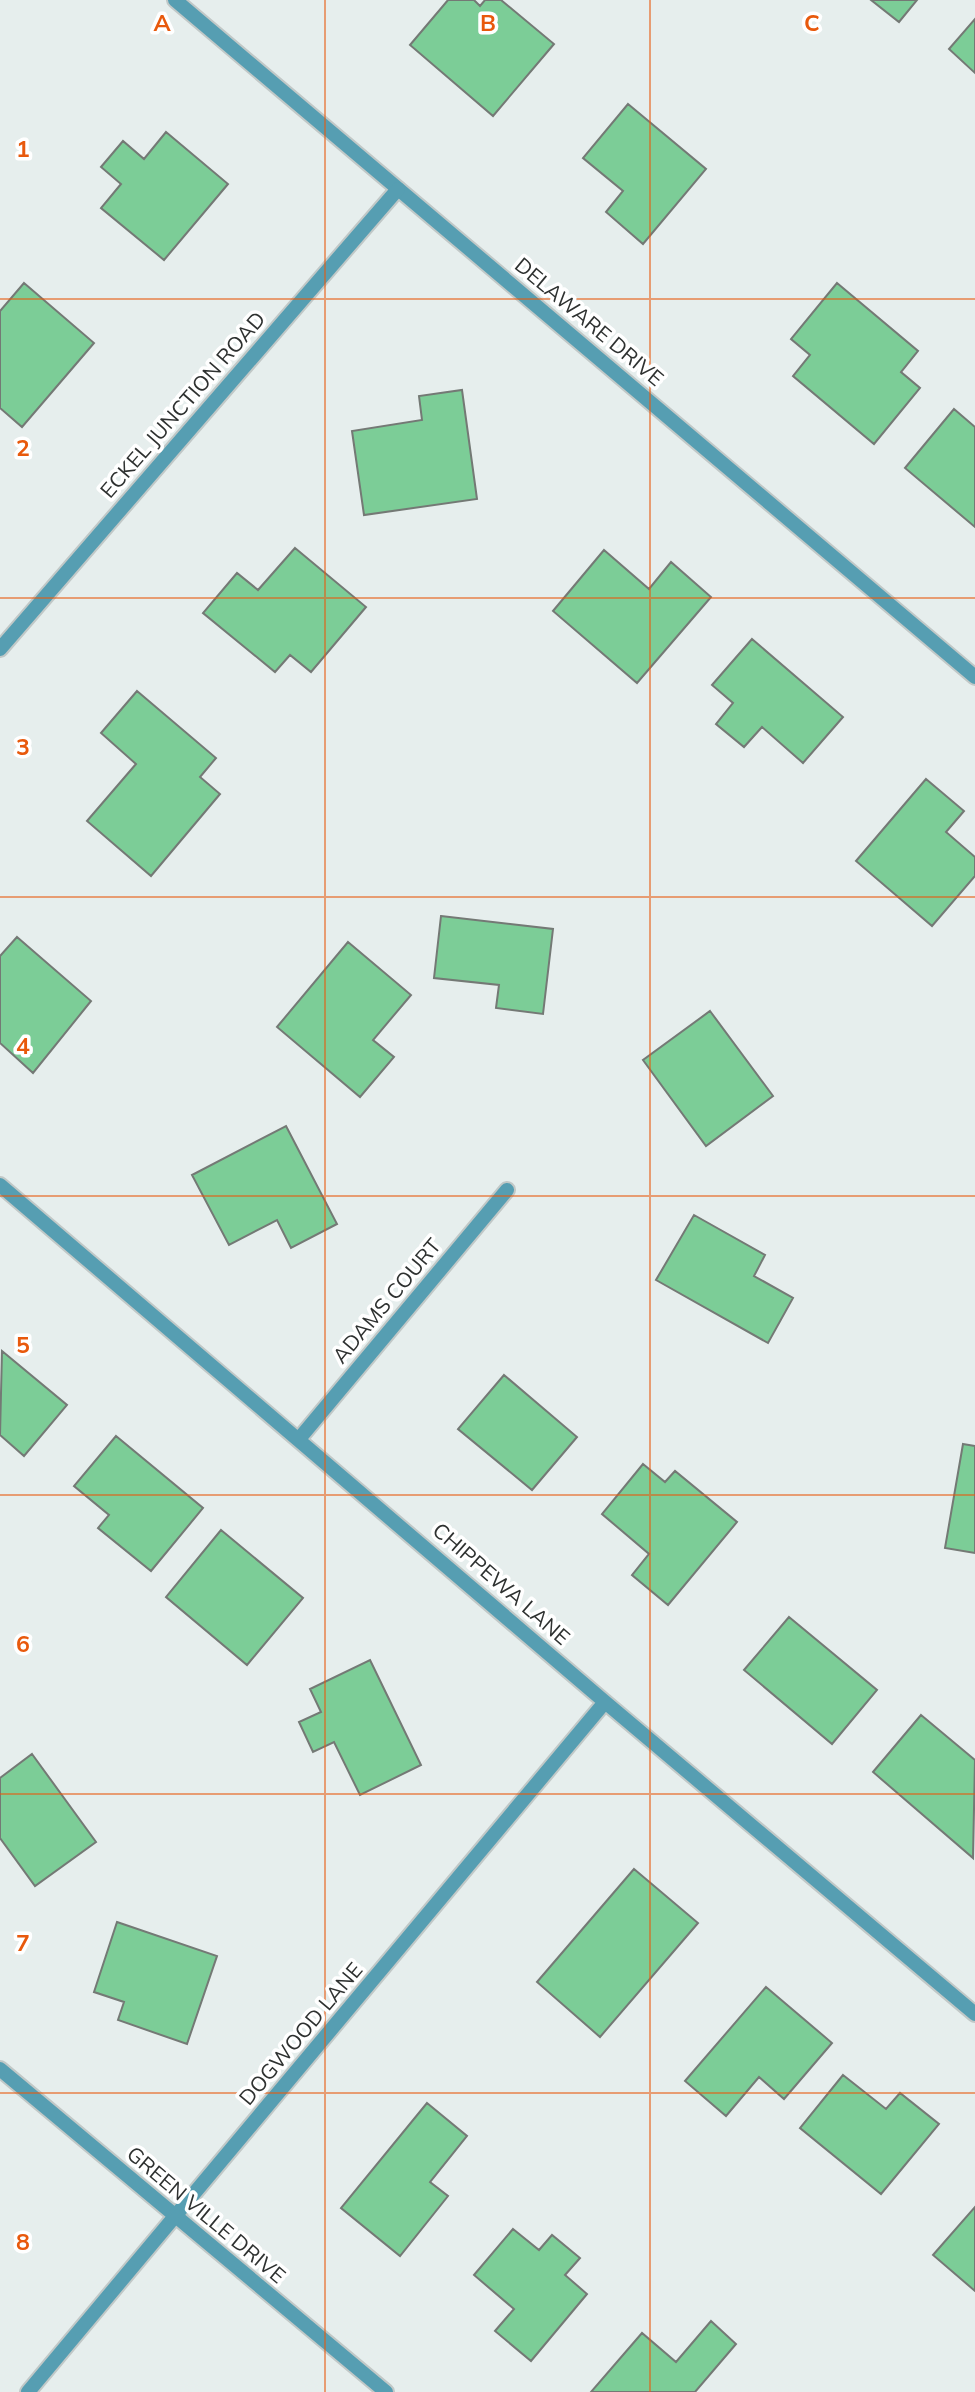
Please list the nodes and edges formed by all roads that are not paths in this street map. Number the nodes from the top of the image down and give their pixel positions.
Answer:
1 (175, 0) edge
2 (398, 189) junction
3 (0, 649) edge
4 (975, 677) edge
5 (0, 1185) edge
6 (507, 1190) dead end
7 (299, 1439) junction
8 (605, 1702) junction
9 (975, 2014) edge
10 (0, 2069) edge
11 (176, 2218) junction
12 (28, 2392) edge
13 (386, 2392) edge

1 - 2 street, DELAWARE DRIVE
2 - 3 street, ECKEL JUNCTION ROAD
2 - 4 street, DELAWARE DRIVE
5 - 7 street, CHIPPEWA LANE
6 - 7 street, ADAMS COURT
7 - 8 street, CHIPPEWA LANE
8 - 9 street, CHIPPEWA LANE
8 - 11 street, DOGWOOD LANE
10 - 11 street, GREEN VILLE DRIVE
11 - 12 street, DOGWOOD LANE
11 - 13 street, GREEN VILLE DRIVE

